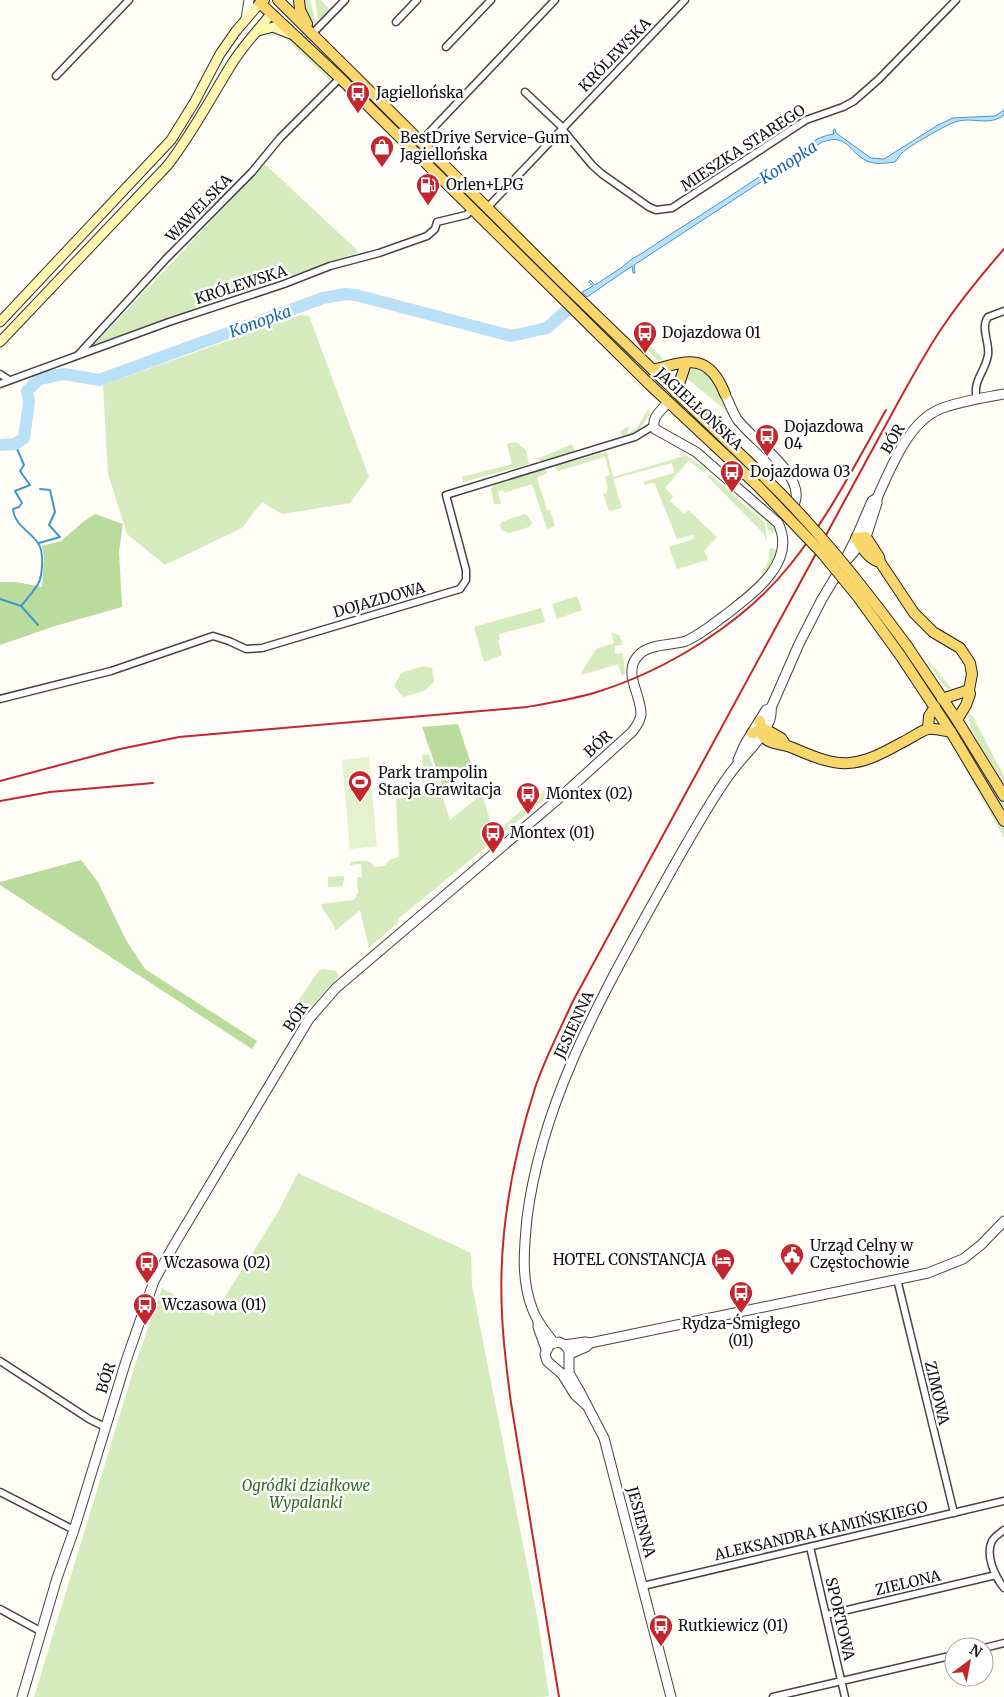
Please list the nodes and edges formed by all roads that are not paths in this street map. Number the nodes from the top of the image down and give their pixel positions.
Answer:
1 (129, 0) edge
2 (249, 0) edge
3 (299, 0) edge
4 (345, 0) edge
5 (416, 0) edge
6 (491, 0) edge
7 (555, 0) edge
8 (686, 0) edge
9 (956, 0) edge
10 (260, 1) edge
11 (281, 1) edge
12 (271, 14) junction
13 (246, 20) junction
14 (396, 22) dead end
15 (258, 31) junction
16 (292, 34) junction
17 (312, 34) junction
18 (446, 47) dead end
19 (56, 76) dead end
20 (340, 78) junction
21 (525, 92) dead end
22 (563, 128) junction
23 (421, 141) junction
24 (473, 208) junction
25 (487, 208) junction
26 (1004, 311) edge
27 (0, 322) edge
28 (0, 342) edge
29 (78, 356) junction
30 (686, 363) junction
31 (653, 370) junction
32 (0, 374) edge
33 (9, 380) junction
34 (0, 384) edge
35 (676, 393) junction
36 (725, 394) joint
37 (1004, 394) edge
38 (977, 400) junction
39 (668, 402) junction
40 (653, 426) junction
41 (760, 480) junction
42 (778, 523) junction
43 (861, 540) junction
44 (969, 690) junction
45 (0, 699) edge
46 (942, 699) junction
47 (935, 707) junction
48 (956, 720) junction
49 (928, 729) junction
50 (760, 730) junction
51 (951, 732) junction
52 (1004, 796) edge
53 (1004, 821) edge
54 (1004, 1221) edge
55 (897, 1279) junction
56 (538, 1323) junction
57 (554, 1343) junction
58 (590, 1343) junction
59 (565, 1345) junction
60 (546, 1349) junction
61 (569, 1357) junction
62 (0, 1361) edge
63 (552, 1366) junction
64 (586, 1405) junction
65 (105, 1427) junction
66 (0, 1492) edge
67 (1004, 1501) edge
68 (954, 1513) junction
69 (74, 1530) junction
70 (1004, 1530) edge
71 (810, 1547) junction
72 (996, 1575) junction
73 (643, 1586) junction
74 (1004, 1588) edge
75 (0, 1609) edge
76 (826, 1614) junction
77 (42, 1632) junction
78 (944, 1657) edge
79 (841, 1681) junction
80 (22, 1697) edge
81 (671, 1697) edge
82 (773, 1697) edge
83 (845, 1697) edge

1 - 19 street
2 - 13 street
3 - 17 main road
4 - 17 street
5 - 14 street
6 - 18 street
7 - 23 street
8 - 22 street, KRÓLEWSKA
9 - 22 street, MIESZKA STAREGO
10 - 12 main road, JAGIELLOŃSKA
10 - 13 main road
11 - 12 main road
11 - 17 main road, JAGIELLOŃSKA
12 - 15 main road
12 - 16 main road, JAGIELLOŃSKA
13 - 27 main road
15 - 16 main road
15 - 28 main road
16 - 20 main road, JAGIELLOŃSKA
17 - 23 main road, JAGIELLOŃSKA
20 - 24 main road, JAGIELLOŃSKA
20 - 29 street, WAWELSKA
21 - 22 street
22 - 25 street, KRÓLEWSKA
23 - 25 main road, JAGIELLOŃSKA
24 - 29 street, KRÓLEWSKA
24 - 39 main road, JAGIELLOŃSKA
25 - 31 main road, JAGIELLOŃSKA
26 - 38 street
29 - 33 street, KRÓLEWSKA
30 - 31 main road
30 - 35 main road
30 - 36 main road
31 - 35 main road, JAGIELLOŃSKA
32 - 33 street
33 - 34 street, KRÓLEWSKA
35 - 41 main road, JAGIELLOŃSKA
36 - 42 street
37 - 38 street, BÓR
38 - 43 street, BÓR
39 - 40 street
39 - 41 main road, JAGIELLOŃSKA
40 - 42 street
40 - 45 street, DOJAZDOWA
41 - 46 main road, JAGIELLOŃSKA, bridge
41 - 47 main road, JAGIELLOŃSKA, bridge
42 - 65 street, BÓR
43 - 44 main road
43 - 50 street, BÓR
44 - 46 main road
44 - 48 main road
46 - 48 main road, JAGIELLOŃSKA
47 - 49 main road
47 - 51 main road, JAGIELLOŃSKA
48 - 52 main road, JAGIELLOŃSKA
49 - 50 main road
49 - 51 main road
50 - 56 street, JESIENNA
51 - 53 main road, JAGIELLOŃSKA
54 - 55 street
55 - 58 street
55 - 68 street, ZIMOWA
56 - 57 street, JESIENNA
56 - 60 street, JESIENNA
57 - 59 street
57 - 60 street
58 - 59 street
58 - 61 street
59 - 61 street
60 - 63 street
61 - 63 street
61 - 64 street, JESIENNA
62 - 65 street
63 - 64 street
64 - 73 street, JESIENNA
65 - 69 street, BÓR
66 - 69 street
67 - 68 street, ALEKSANDRA KAMIŃSKIEGO
68 - 71 street, ALEKSANDRA KAMIŃSKIEGO
69 - 77 street, BÓR
70 - 72 street
71 - 73 street, ALEKSANDRA KAMIŃSKIEGO
71 - 76 street, SPORTOWA
72 - 74 street
72 - 76 street, ZIELONA
73 - 81 street, JESIENNA
75 - 77 street
76 - 79 street, SPORTOWA
77 - 80 street, BÓR
78 - 79 street
79 - 82 street
79 - 83 street, SPORTOWA

